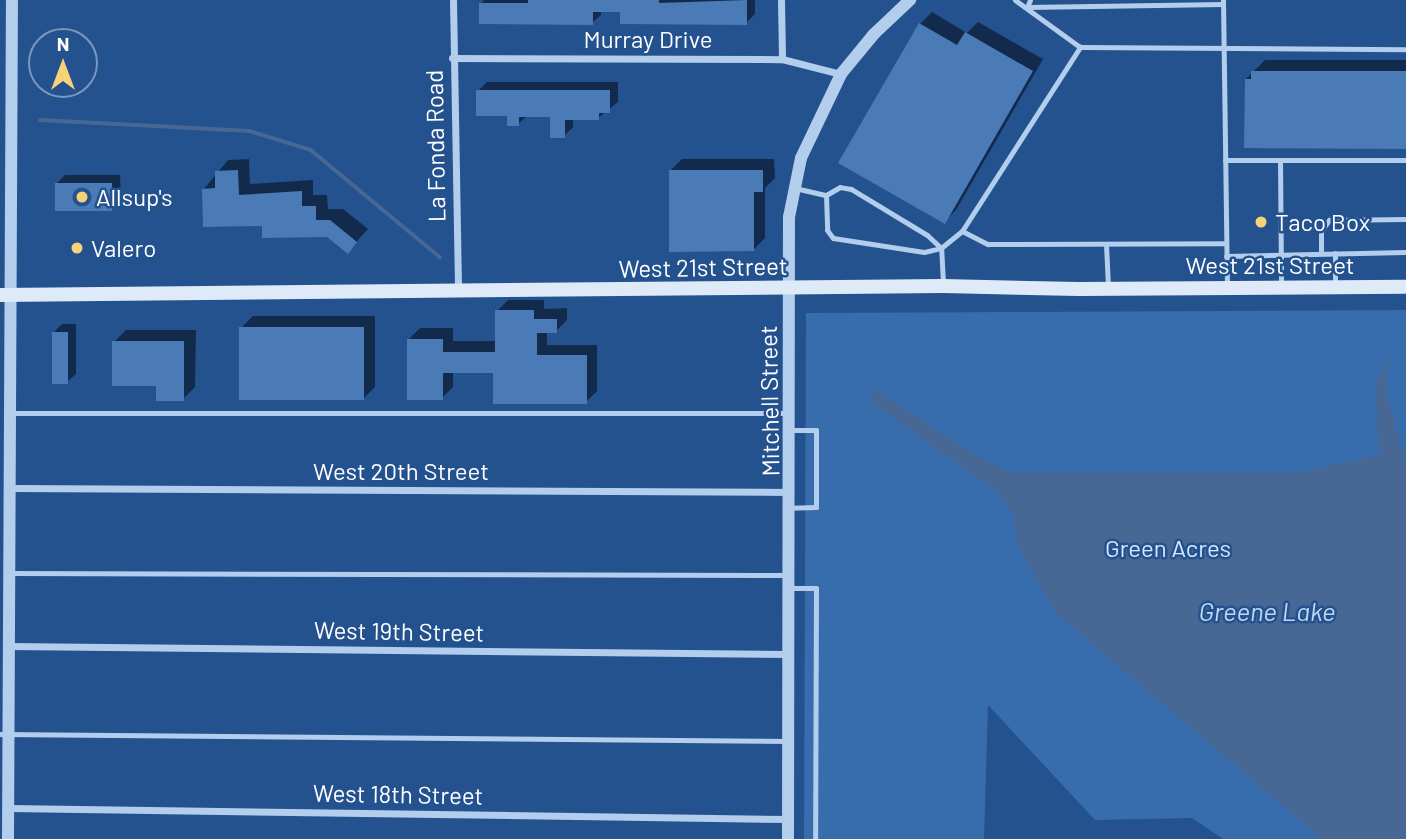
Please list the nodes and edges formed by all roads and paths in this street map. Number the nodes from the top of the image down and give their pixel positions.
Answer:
1 (12, 0) edge
2 (453, 0) edge
3 (781, 0) edge
4 (910, 0) edge
5 (1015, 0) edge
6 (1030, 0) edge
7 (1223, 2) edge
8 (1027, 7) junction
9 (6, 37) edge
10 (1080, 47) junction
11 (1223, 48) junction
12 (1406, 49) edge
13 (452, 58) junction
14 (782, 59) junction
15 (841, 74) junction
16 (6, 118) edge
17 (1225, 160) junction
18 (1280, 160) junction
19 (1406, 160) edge
20 (795, 188) junction
21 (826, 195) junction
22 (1406, 219) edge
23 (962, 230) junction
24 (1106, 243) junction
25 (1226, 243) junction
26 (941, 248) junction
27 (1406, 252) edge
28 (1321, 253) junction
29 (1335, 253) junction
30 (1281, 255) junction
31 (1226, 256) junction
32 (943, 286) junction
33 (1406, 287) edge
34 (1227, 288) junction
35 (1281, 288) junction
36 (1335, 288) junction
37 (789, 289) junction
38 (1108, 289) junction
39 (458, 292) junction
40 (6, 295) edge
41 (11, 412) junction
42 (789, 413) junction
43 (790, 430) junction
44 (10, 488) junction
45 (791, 492) junction
46 (791, 508) junction
47 (9, 573) junction
48 (790, 582) junction
49 (4, 594) edge
50 (8, 646) junction
51 (790, 654) junction
52 (4, 734) edge
53 (789, 741) junction
54 (4, 777) edge
55 (7, 808) junction
56 (788, 819) junction
57 (8, 839) edge
58 (788, 839) edge
59 (816, 839) edge

1 - 9 street
2 - 13 street, La Fonda Road
3 - 14 street
4 - 15 street, Mitchell Street
5 - 8 lane
6 - 8 lane
7 - 8 lane
7 - 11 lane
8 - 10 lane
9 - 16 street
10 - 11 lane
10 - 23 lane
11 - 12 lane
11 - 17 lane
13 - 14 street, Murray Drive
13 - 39 street, La Fonda Road
14 - 15 street, Murray Drive
15 - 20 street, Mitchell Street
16 - 40 street
17 - 18 lane
17 - 25 lane
18 - 19 lane
18 - 30 lane
20 - 21 lane
20 - 37 street, Mitchell Street
21 - 26 lane
21 - 26 lane
22 - 28 lane
23 - 24 lane
23 - 26 lane
24 - 25 lane
24 - 38 lane
25 - 31 lane
26 - 32 lane
27 - 29 lane
28 - 29 lane
28 - 30 lane
29 - 36 lane
30 - 31 lane
30 - 35 lane
31 - 34 lane
32 - 37 main road, West 21st Street
32 - 38 main road, West 21st Street
33 - 36 main road, West 21st Street
34 - 35 main road, West 21st Street
34 - 38 main road, West 21st Street
35 - 36 main road, West 21st Street
37 - 39 main road, West 21st Street
37 - 42 street, Mitchell Street
39 - 40 main road, West 21st Street
40 - 41 street
41 - 42 lane
41 - 44 street
42 - 43 street, Mitchell Street
43 - 45 street, Mitchell Street
43 - 46 lane
44 - 45 street, West 20th Street
44 - 47 street
45 - 46 street, Mitchell Street
46 - 48 street, Mitchell Street
47 - 48 lane
47 - 49 street
48 - 51 street, Mitchell Street
48 - 59 lane
49 - 50 street
50 - 51 street, West 19th Street
50 - 52 street
51 - 53 street, Mitchell Street
52 - 53 lane
52 - 54 street
53 - 56 street, Mitchell Street
54 - 55 street
55 - 56 street, West 18th Street
55 - 57 street
56 - 58 street, Mitchell Street

